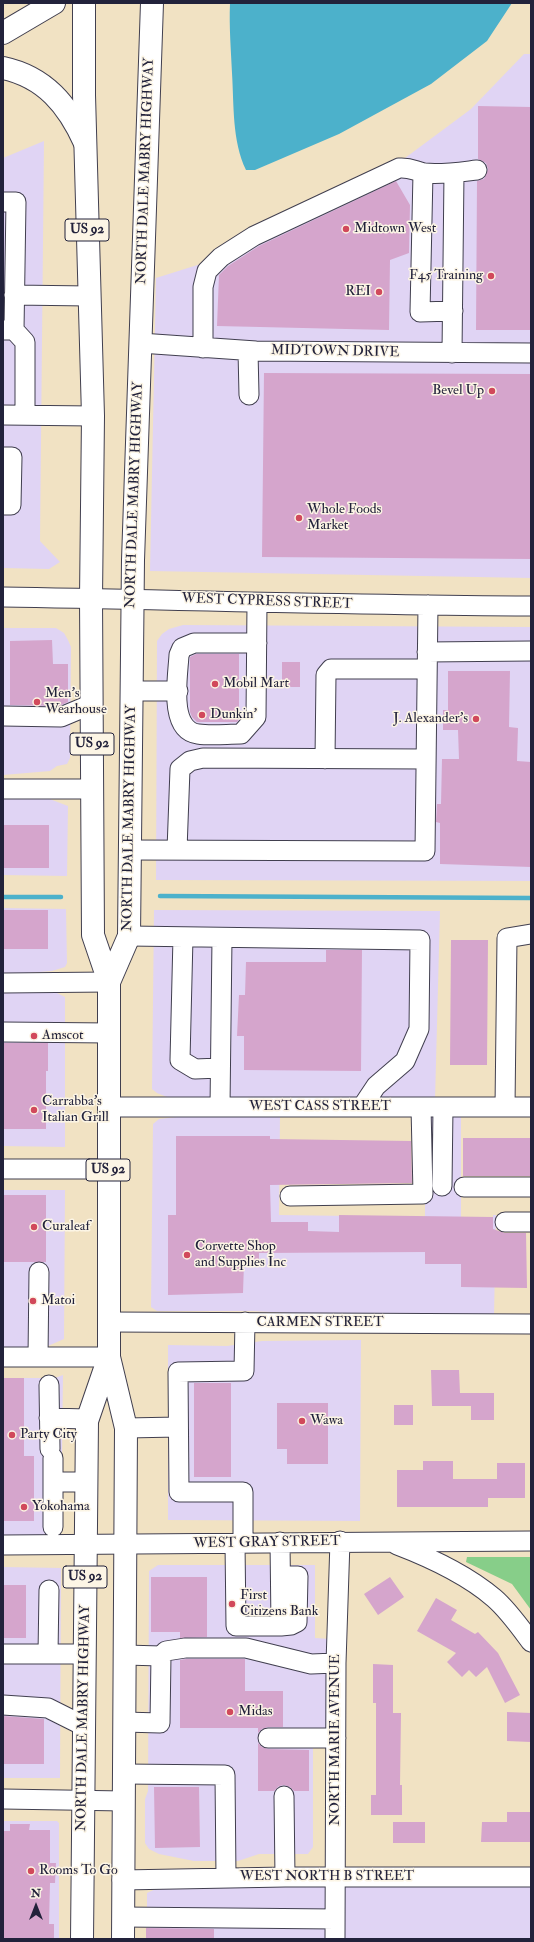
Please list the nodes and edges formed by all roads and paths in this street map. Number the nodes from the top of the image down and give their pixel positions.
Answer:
1 (54, 3) edge
2 (84, 3) edge
3 (152, 3) edge
4 (3, 33) edge
5 (3, 68) edge
6 (85, 143) junction
7 (477, 170) dead end
8 (423, 172) junction
9 (454, 173) junction
10 (3, 202) edge
11 (14, 295) junction
12 (89, 296) junction
13 (453, 311) junction
14 (8, 330) edge
15 (140, 343) junction
16 (204, 348) junction
17 (248, 351) junction
18 (452, 353) junction
19 (531, 353) edge
20 (249, 394) dead end
21 (3, 415) edge
22 (25, 415) junction
23 (93, 416) junction
24 (3, 457) edge
25 (3, 505) edge
26 (3, 597) edge
27 (92, 598) junction
28 (132, 598) junction
29 (257, 603) junction
30 (428, 605) junction
31 (531, 606) edge
32 (257, 643) junction
33 (531, 651) edge
34 (428, 660) junction
35 (131, 692) junction
36 (178, 692) junction
37 (92, 704) junction
38 (3, 716) edge
39 (325, 759) junction
40 (426, 759) junction
41 (3, 789) edge
42 (92, 789) junction
43 (130, 850) junction
44 (177, 850) junction
45 (531, 934) edge
46 (129, 936) junction
47 (183, 937) junction
48 (222, 938) junction
49 (109, 982) junction
50 (3, 983) edge
51 (3, 1032) edge
52 (109, 1033) junction
53 (220, 1068) junction
54 (109, 1107) junction
55 (220, 1107) junction
56 (362, 1107) junction
57 (421, 1107) junction
58 (443, 1107) junction
59 (505, 1107) junction
60 (531, 1107) edge
61 (3, 1169) edge
62 (108, 1170) junction
63 (442, 1186) dead end
64 (464, 1186) dead end
65 (531, 1187) edge
66 (290, 1196) dead end
67 (505, 1222) dead end
68 (531, 1222) edge
69 (39, 1272) dead end
70 (109, 1322) junction
71 (244, 1322) junction
72 (531, 1324) edge
73 (3, 1357) edge
74 (38, 1357) junction
75 (109, 1357) junction
76 (49, 1385) dead end
77 (50, 1418) junction
78 (88, 1419) junction
79 (178, 1427) junction
80 (126, 1428) junction
81 (53, 1482) junction
82 (86, 1482) junction
83 (53, 1527) dead end
84 (340, 1541) junction
85 (389, 1541) junction
86 (531, 1541) edge
87 (280, 1542) junction
88 (239, 1543) junction
89 (3, 1545) edge
90 (85, 1545) junction
91 (125, 1545) junction
92 (281, 1576) junction
93 (48, 1590) dead end
94 (281, 1626) junction
95 (531, 1642) edge
96 (3, 1654) edge
97 (48, 1654) junction
98 (84, 1654) junction
99 (125, 1655) junction
100 (161, 1656) junction
101 (336, 1663) junction
102 (3, 1705) edge
103 (124, 1722) junction
104 (84, 1726) junction
105 (268, 1738) dead end
106 (336, 1738) junction
107 (124, 1774) junction
108 (284, 1796) dead end
109 (3, 1799) edge
110 (83, 1801) junction
111 (124, 1801) junction
112 (226, 1877) junction
113 (285, 1877) junction
114 (335, 1877) junction
115 (531, 1877) edge
116 (122, 1880) junction
117 (82, 1898) junction
118 (123, 1917) junction
119 (335, 1919) junction
120 (82, 1939) edge
121 (96, 1939) edge
122 (122, 1939) edge
123 (335, 1939) edge

1 - 4 main road
2 - 6 main road, NORTH DALE MABRY HIGHWAY / US 92
3 - 15 main road, NORTH DALE MABRY HIGHWAY / US 92
5 - 6 main road
6 - 12 main road, NORTH DALE MABRY HIGHWAY / US 92
7 - 9 street
8 - 9 street
8 - 13 street
8 - 16 street
9 - 13 street
10 - 11 street
11 - 12 street
11 - 14 street
12 - 23 main road, NORTH DALE MABRY HIGHWAY / US 92
13 - 18 street
14 - 22 street
15 - 16 street, MIDTOWN DRIVE
15 - 28 main road, NORTH DALE MABRY HIGHWAY / US 92
16 - 17 street, MIDTOWN DRIVE
17 - 18 street, MIDTOWN DRIVE
17 - 20 street
18 - 19 street, MIDTOWN DRIVE
21 - 22 street
22 - 23 street
23 - 27 main road, NORTH DALE MABRY HIGHWAY / US 92
24 - 25 street
26 - 27 street, WEST CYPRESS STREET
27 - 28 street, WEST CYPRESS STREET
27 - 37 main road, NORTH DALE MABRY HIGHWAY / US 92
28 - 29 street, WEST CYPRESS STREET
28 - 35 main road, NORTH DALE MABRY HIGHWAY / US 92
29 - 30 street, WEST CYPRESS STREET
29 - 32 street
30 - 31 street, WEST CYPRESS STREET
30 - 34 street
32 - 36 street
32 - 36 street
33 - 34 street
34 - 39 street
34 - 40 street
35 - 36 street
35 - 43 main road, NORTH DALE MABRY HIGHWAY / US 92
37 - 38 street
37 - 42 main road, NORTH DALE MABRY HIGHWAY / US 92
39 - 40 street
39 - 44 street
40 - 44 street
41 - 42 street
42 - 49 main road, NORTH DALE MABRY HIGHWAY / US 92
43 - 44 street
43 - 46 main road, NORTH DALE MABRY HIGHWAY / US 92
45 - 59 street
46 - 47 street
46 - 49 main road, NORTH DALE MABRY HIGHWAY / US 92
47 - 48 street
47 - 53 street
48 - 53 street
48 - 56 street
49 - 50 street
49 - 52 main road, NORTH DALE MABRY HIGHWAY / US 92
51 - 52 street
52 - 54 main road, NORTH DALE MABRY HIGHWAY / US 92
53 - 55 street
54 - 55 street, WEST CASS STREET
54 - 62 main road, NORTH DALE MABRY HIGHWAY / US 92
55 - 56 street, WEST CASS STREET
56 - 57 street, WEST CASS STREET
57 - 58 street, WEST CASS STREET
57 - 66 street
58 - 59 street, WEST CASS STREET
58 - 63 street
59 - 60 street, WEST CASS STREET
61 - 62 street
62 - 70 main road, NORTH DALE MABRY HIGHWAY / US 92
64 - 65 street
67 - 68 street
69 - 74 street
70 - 71 street, CARMEN STREET
70 - 75 main road, NORTH DALE MABRY HIGHWAY / US 92
71 - 72 street, CARMEN STREET
71 - 79 street
73 - 74 street
74 - 75 street
75 - 78 main road, NORTH DALE MABRY HIGHWAY / US 92
75 - 80 main road, NORTH DALE MABRY HIGHWAY / US 92
76 - 77 street
77 - 78 street
77 - 81 street
78 - 82 main road, NORTH DALE MABRY HIGHWAY / US 92
79 - 80 street
79 - 88 street
80 - 91 main road, NORTH DALE MABRY HIGHWAY / US 92
81 - 82 street
81 - 83 street
82 - 90 main road, NORTH DALE MABRY HIGHWAY / US 92
84 - 85 street, WEST GRAY STREET
84 - 87 street, WEST GRAY STREET
84 - 101 street, NORTH MARIE AVENUE
85 - 86 street, WEST GRAY STREET
85 - 95 street
87 - 88 street, WEST GRAY STREET
87 - 92 street
88 - 91 street, WEST GRAY STREET
88 - 94 street
89 - 90 street, WEST GRAY STREET
90 - 91 street, WEST GRAY STREET
90 - 98 main road, NORTH DALE MABRY HIGHWAY / US 92
91 - 99 main road, NORTH DALE MABRY HIGHWAY / US 92
92 - 94 street
92 - 94 street
93 - 97 street
96 - 97 street
97 - 98 street
98 - 104 main road, NORTH DALE MABRY HIGHWAY / US 92
99 - 100 street
99 - 103 main road, NORTH DALE MABRY HIGHWAY / US 92
100 - 101 street
100 - 103 street
101 - 106 street, NORTH MARIE AVENUE
102 - 104 street
103 - 107 main road, NORTH DALE MABRY HIGHWAY / US 92
104 - 110 main road, NORTH DALE MABRY HIGHWAY / US 92
105 - 106 street
106 - 114 street, NORTH MARIE AVENUE
107 - 111 main road, NORTH DALE MABRY HIGHWAY / US 92
107 - 112 street
108 - 113 street
109 - 110 street
110 - 111 street
110 - 117 main road, NORTH DALE MABRY HIGHWAY / US 92
111 - 116 main road, NORTH DALE MABRY HIGHWAY / US 92
112 - 113 street, WEST NORTH B STREET
112 - 116 street, WEST NORTH B STREET
113 - 114 street, WEST NORTH B STREET
114 - 115 street, WEST NORTH B STREET
114 - 119 street, NORTH MARIE AVENUE
116 - 118 main road, NORTH DALE MABRY HIGHWAY / US 92
117 - 120 main road, NORTH DALE MABRY HIGHWAY / US 92
117 - 121 main road
118 - 119 street
118 - 122 main road, NORTH DALE MABRY HIGHWAY / US 92
119 - 123 street, NORTH MARIE AVENUE

